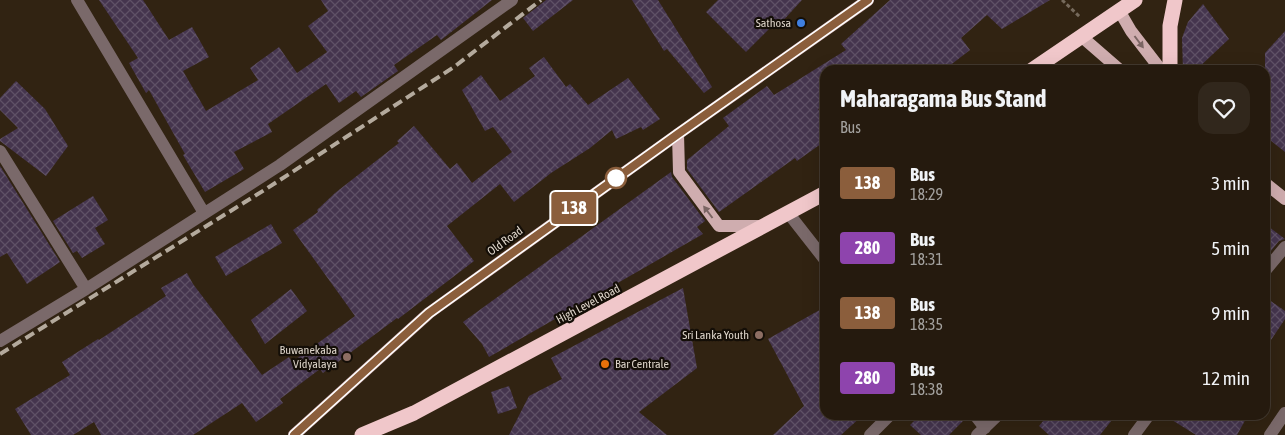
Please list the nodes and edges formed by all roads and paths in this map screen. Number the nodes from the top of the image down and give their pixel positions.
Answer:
1 (77, 0) edge
2 (868, 0) edge
3 (1135, 0) edge
4 (1175, 0) edge
5 (508, 1) edge
6 (1120, 12) junction
7 (1082, 37) junction
8 (1040, 65) edge
9 (1114, 65) edge
10 (1157, 65) edge
11 (1170, 65) edge
12 (678, 134) junction
13 (0, 150) edge
14 (1270, 187) edge
15 (820, 197) edge
16 (1285, 200) edge
17 (204, 213) junction
18 (789, 214) junction
19 (767, 226) junction
20 (1285, 247) edge
21 (820, 254) edge
22 (1270, 265) edge
23 (86, 289) junction
24 (0, 341) edge
25 (1285, 413) edge
26 (885, 420) edge
27 (993, 420) edge
28 (1145, 420) edge
29 (981, 431) edge
30 (294, 435) edge
31 (362, 435) edge
32 (870, 435) edge
33 (1134, 435) edge
34 (1270, 435) edge

1 - 17 street
2 - 12 main road, Old Road
3 - 6 highway
4 - 11 highway
5 - 17 street
6 - 7 highway
6 -> 10 main road
7 - 8 highway
7 - 9 main road
19 -> 12 main road
12 - 30 main road, Old Road
13 - 23 street
14 - 16 main road
15 - 18 highway, High Level Road
17 - 23 street
18 - 19 highway, High Level Road
18 - 21 street
19 - 31 highway, High Level Road
20 - 22 street
23 - 24 street
25 - 34 street
26 - 32 street
27 - 29 street
28 - 33 street

